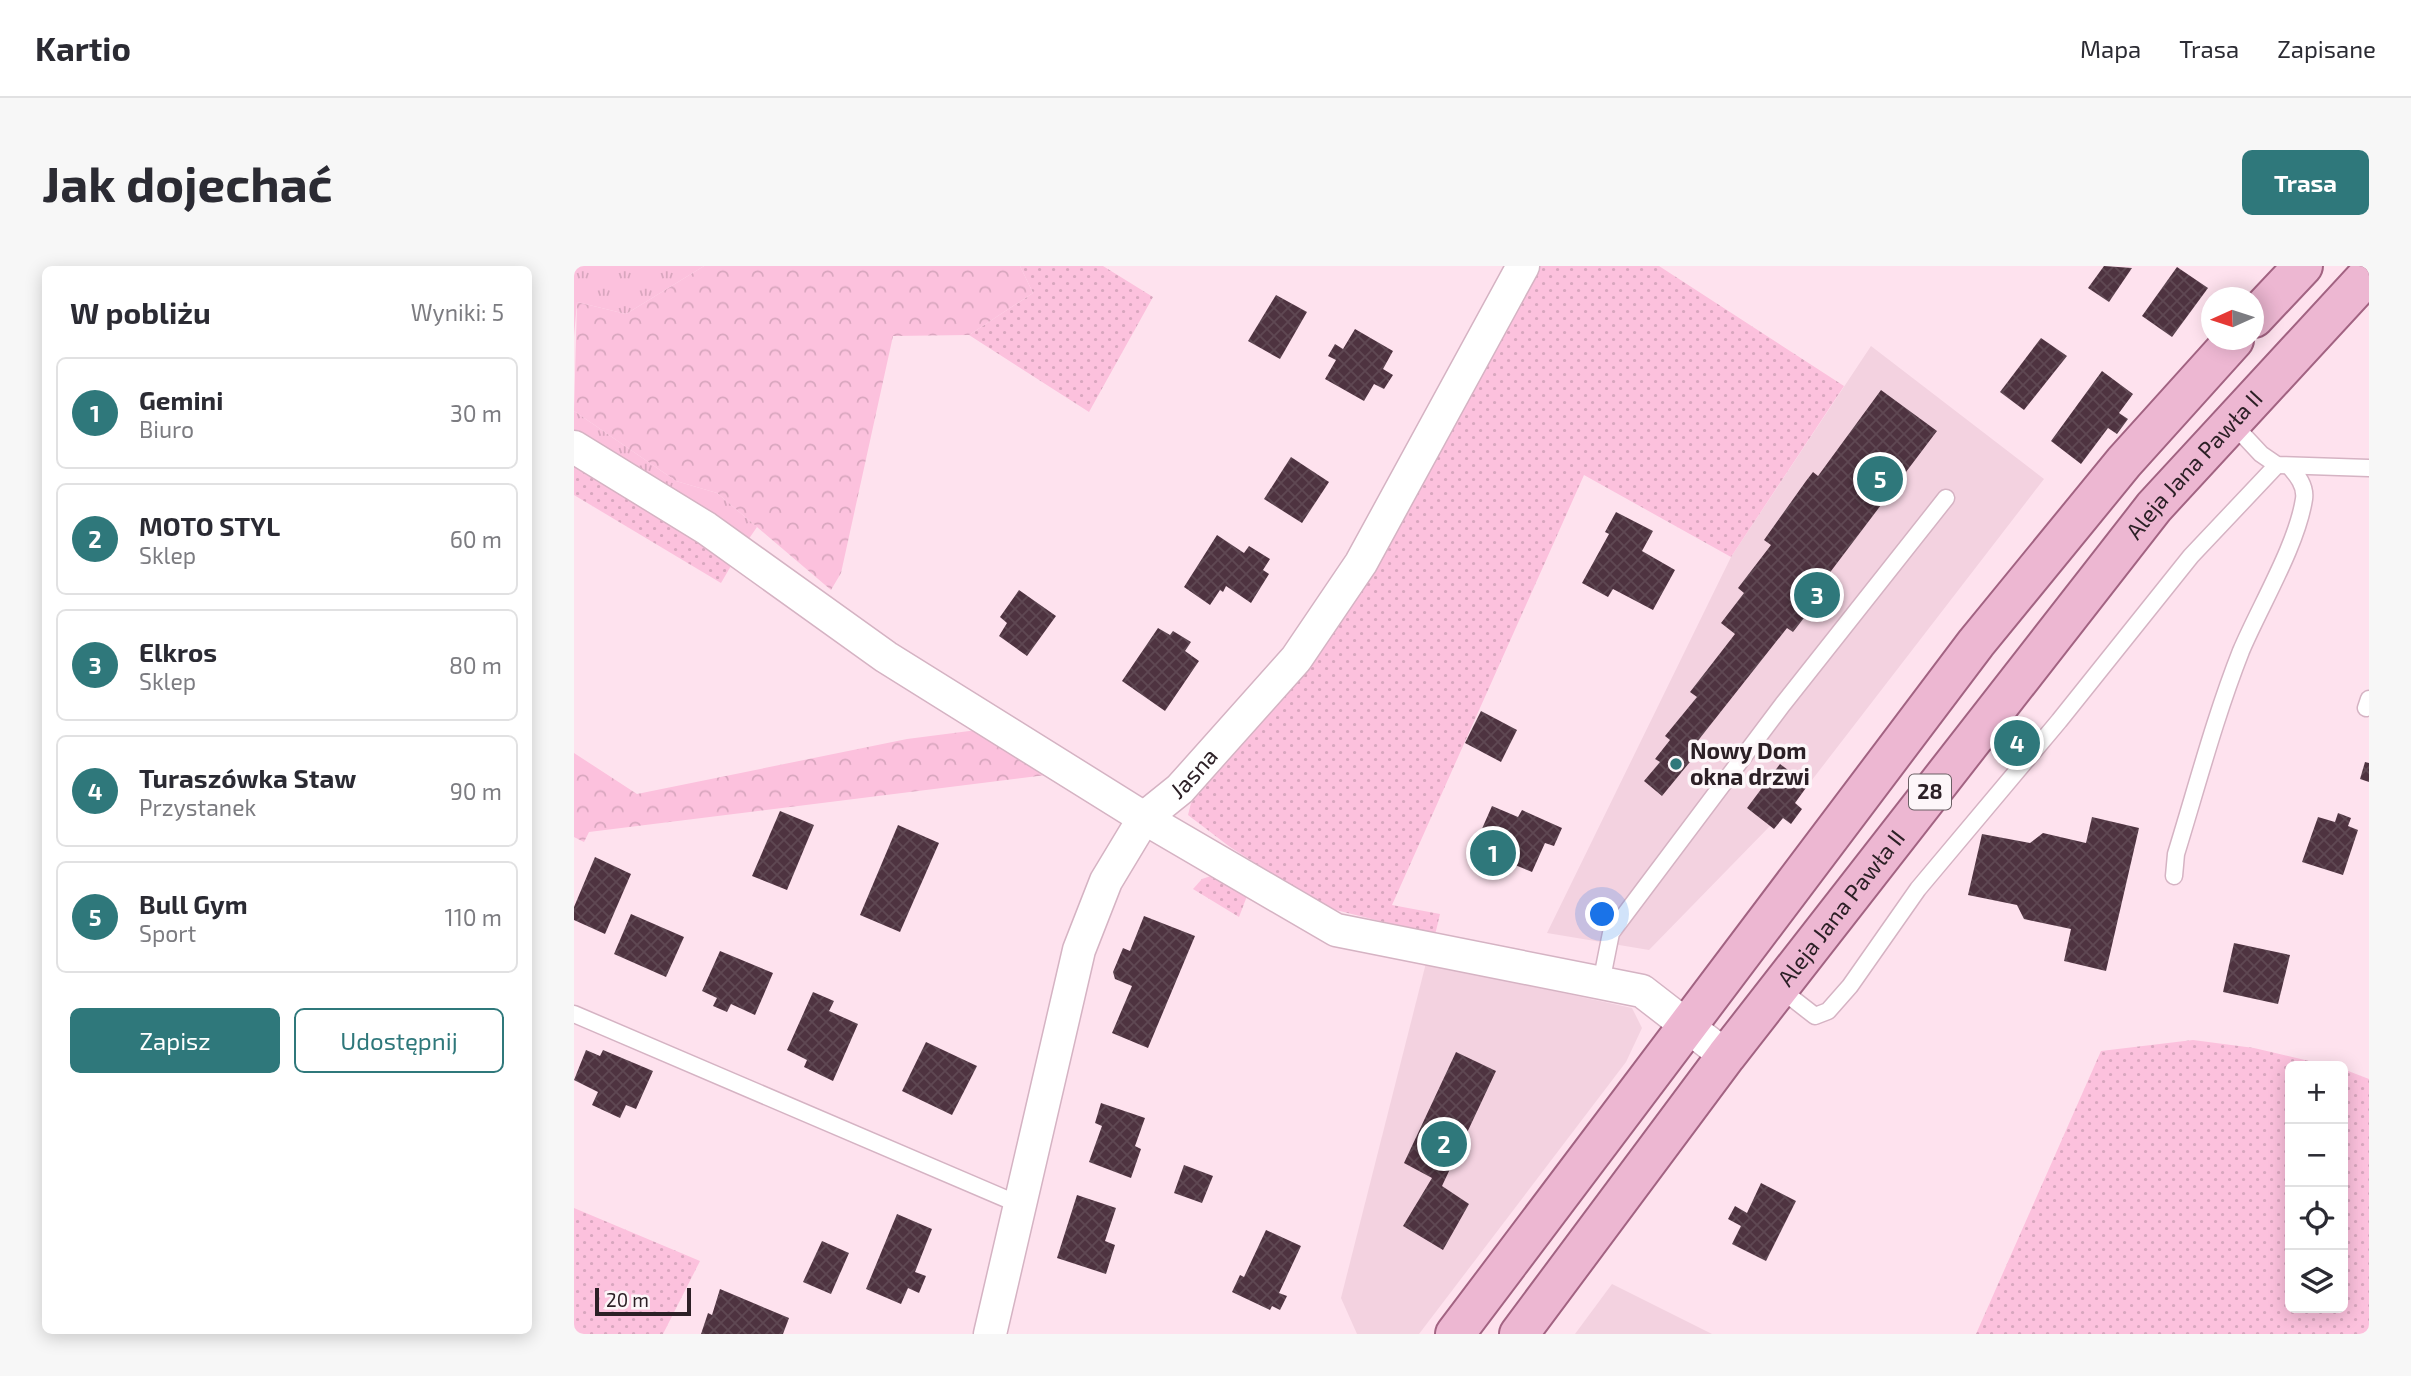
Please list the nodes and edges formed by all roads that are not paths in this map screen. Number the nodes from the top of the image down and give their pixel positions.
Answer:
1 (1523, 266) edge
2 (2303, 266) edge
3 (2369, 274) edge
4 (2264, 307) edge
5 (2225, 350) edge
6 (2231, 422) junction
7 (574, 447) edge
8 (2283, 465) junction
9 (2369, 468) edge
10 (1946, 498) dead end
11 (1144, 818) junction
12 (2174, 876) dead end
13 (1601, 983) junction
14 (1778, 988) junction
15 (574, 1013) edge
16 (1686, 1025) junction
17 (1726, 1056) junction
18 (1018, 1204) junction
19 (990, 1334) edge
20 (1455, 1334) edge
21 (1519, 1334) edge

1 - 11 street, Jasna
2 - 4 main road
3 - 6 main road, Aleja Jana Pawła II / 28
5 - 16 main road, 28
6 - 8 lane
6 - 14 main road, Aleja Jana Pawła II / 28
7 - 11 street
8 - 9 lane
8 - 12 lane
8 - 14 lane
10 - 13 lane
11 - 13 street
11 - 18 street, Jasna
13 - 16 street
14 - 17 main road, Aleja Jana Pawła II / 28
15 - 18 lane
16 - 17 street
16 - 20 main road, 28
17 - 21 main road, Aleja Jana Pawła II / 28
18 - 19 street, Jasna

